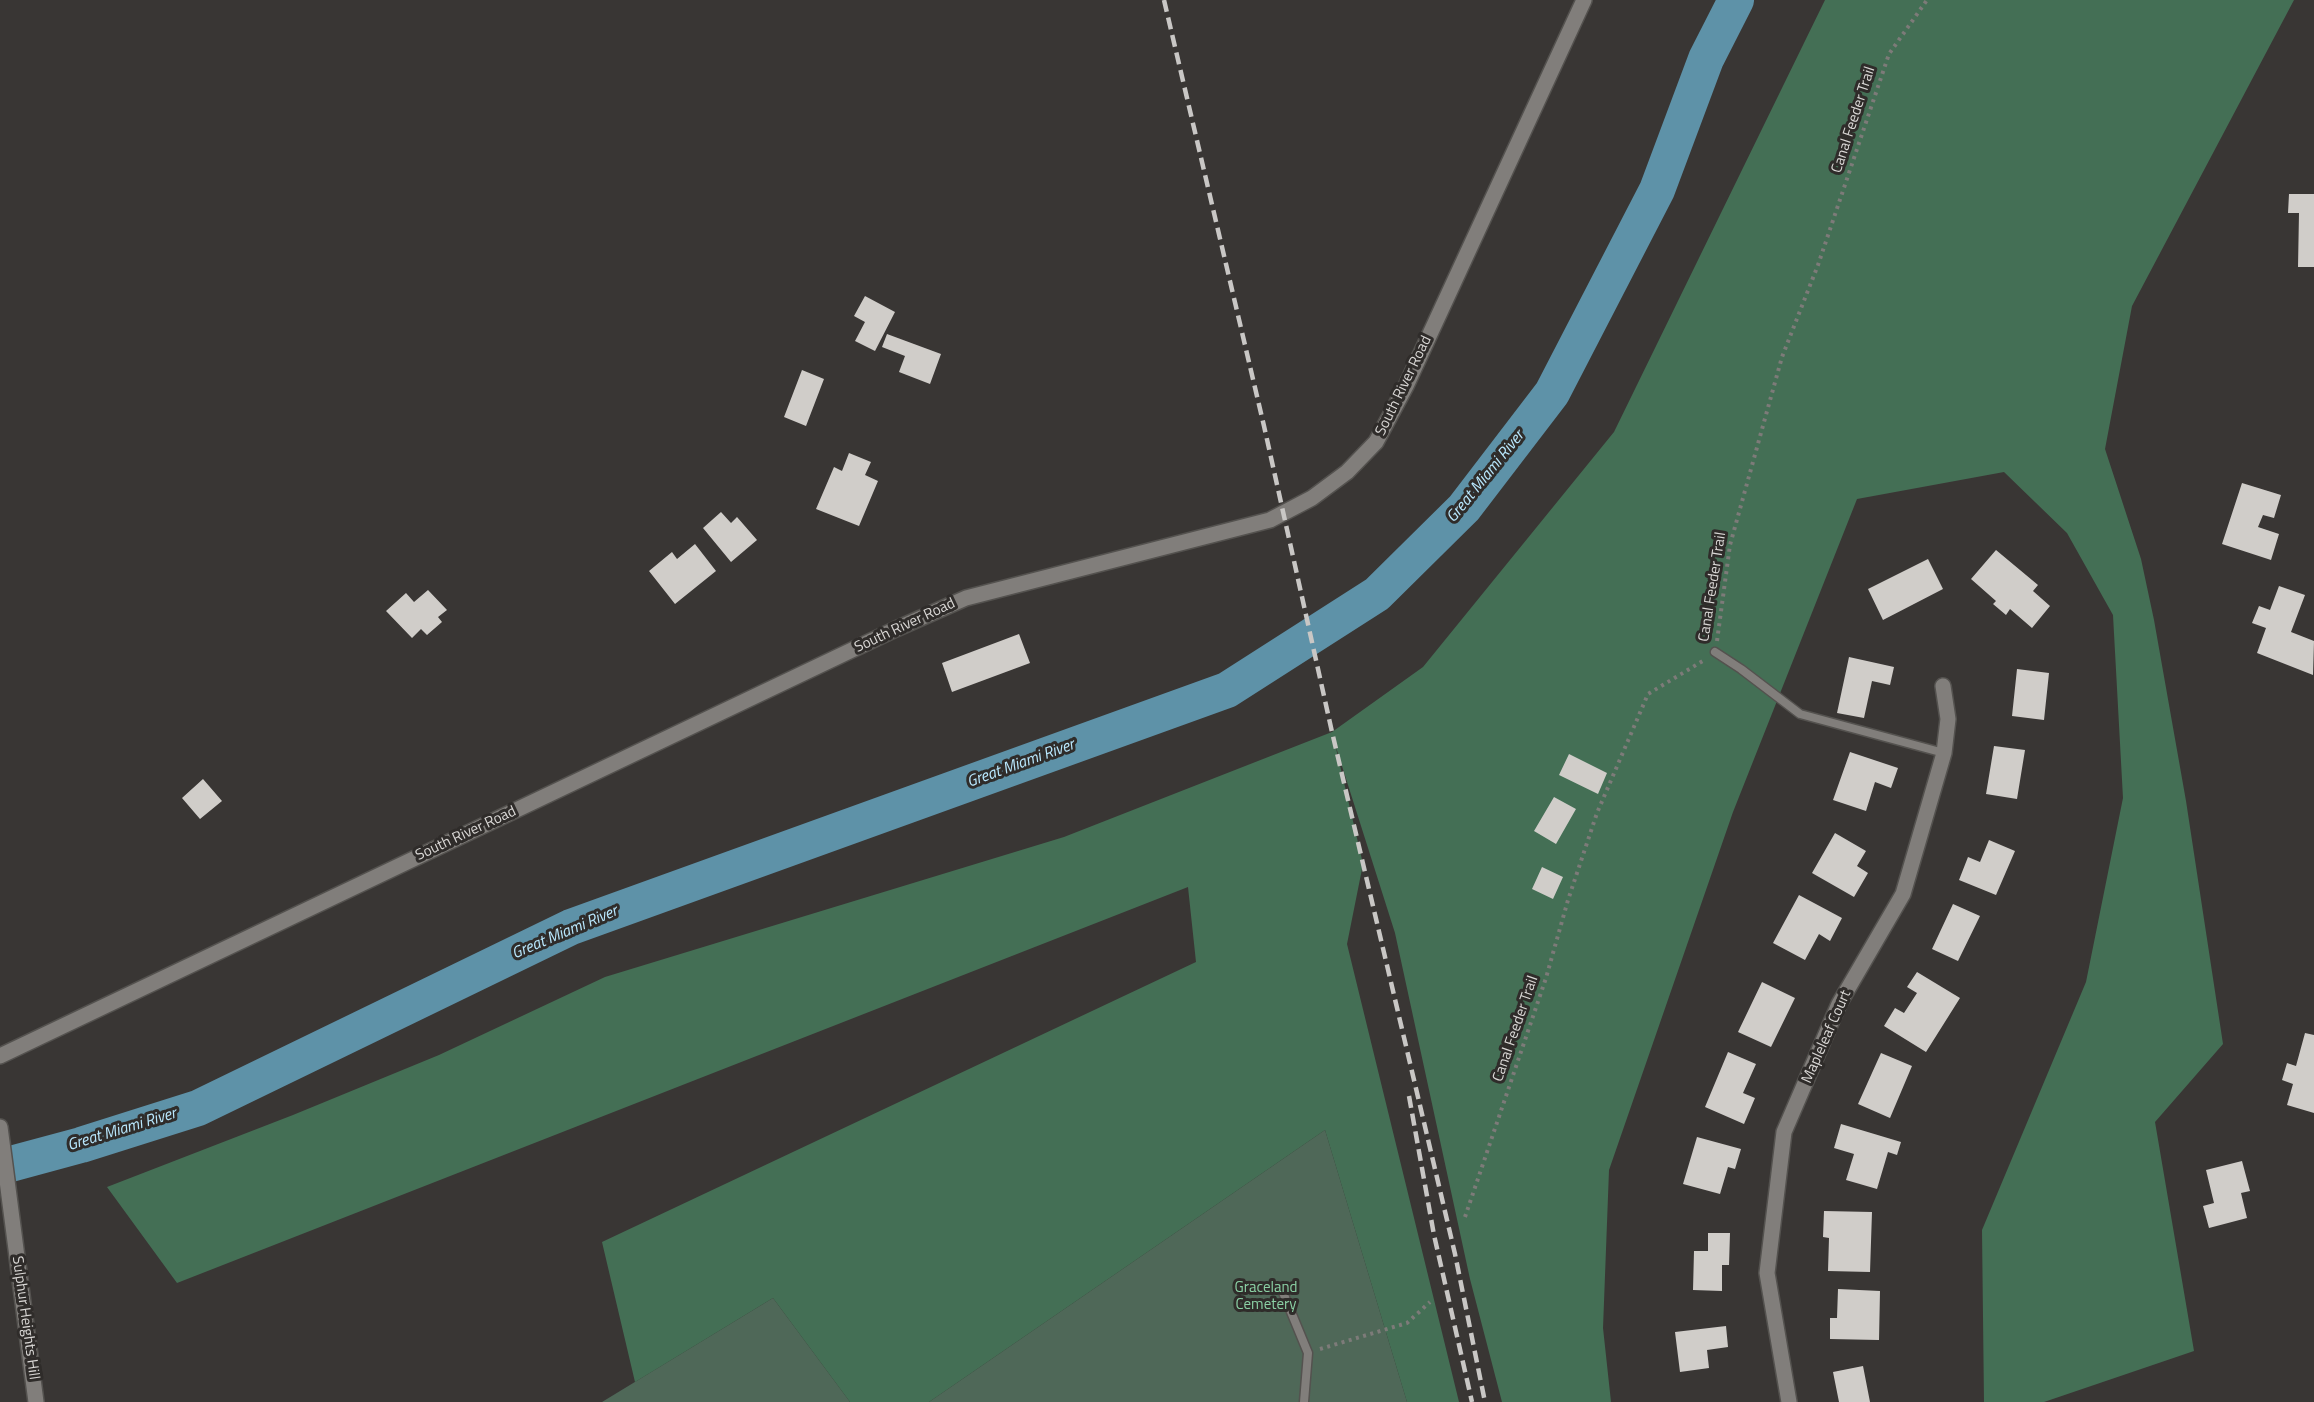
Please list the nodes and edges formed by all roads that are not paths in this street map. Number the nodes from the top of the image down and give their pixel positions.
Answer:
1 (1584, 0) edge
2 (1715, 652) road end
3 (1943, 686) dead end
4 (1944, 753) junction
5 (0, 1056) edge
6 (0, 1127) edge
7 (1282, 1290) dead end
8 (36, 1402) edge
9 (1304, 1402) edge
10 (1789, 1402) edge

1 - 5 street, South River Road
2 - 4 lane
3 - 4 street, Mapleleaf Court
4 - 10 street, Mapleleaf Court
6 - 8 street, Sulphur Heights Hill
7 - 9 lane

